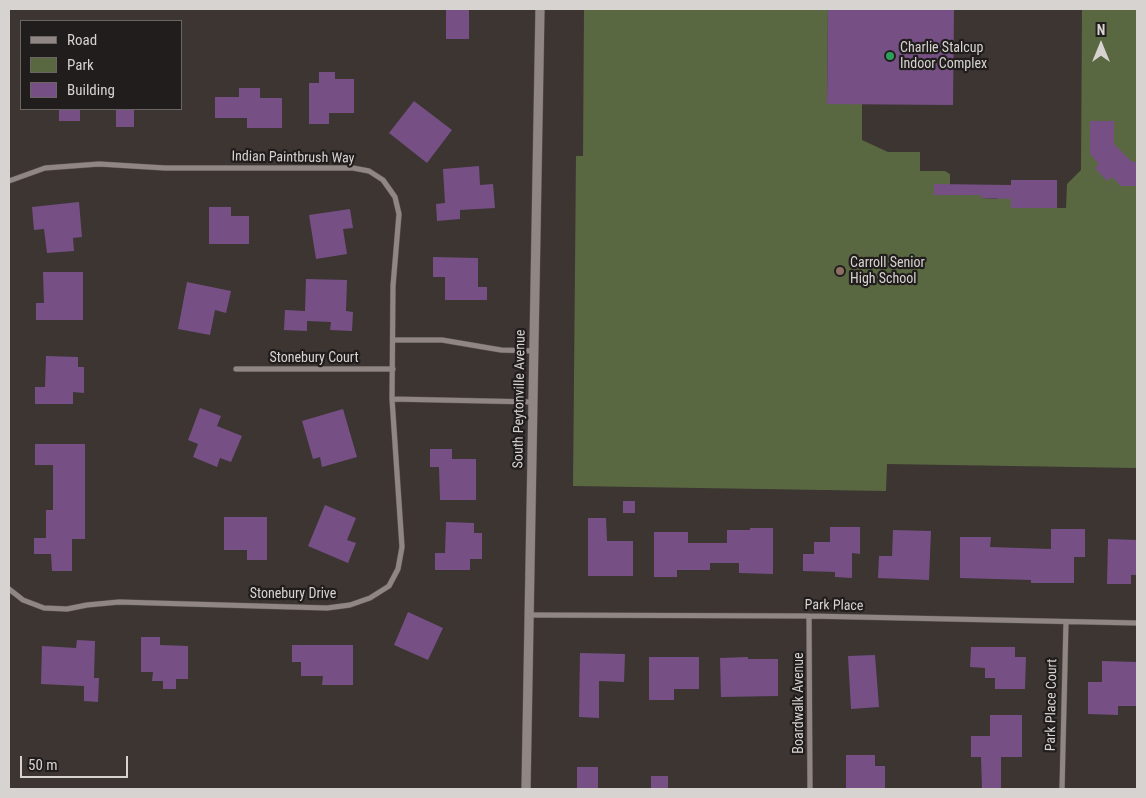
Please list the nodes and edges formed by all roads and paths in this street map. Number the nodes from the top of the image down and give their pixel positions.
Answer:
1 (540, 9) edge
2 (9, 181) edge
3 (393, 340) junction
4 (534, 351) junction
5 (236, 369) dead end
6 (393, 369) junction
7 (392, 399) junction
8 (533, 402) junction
9 (9, 589) edge
10 (530, 615) junction
11 (809, 616) junction
12 (1066, 622) junction
13 (1137, 623) edge
14 (526, 789) edge
15 (810, 789) edge
16 (1062, 789) edge

1 - 4 street, South Peytonville Avenue
2 - 3 street, Indian Paintbrush Way
3 - 4 street
3 - 6 street, Indian Paintbrush Way
4 - 8 street, South Peytonville Avenue
5 - 6 street, Stonebury Court
6 - 7 street, Stonebury Drive
7 - 8 street
7 - 9 street, Stonebury Drive
8 - 10 street, South Peytonville Avenue
10 - 11 street, Park Place
10 - 14 street, South Peytonville Avenue
11 - 12 street, Park Place
11 - 15 street, Boardwalk Avenue
12 - 13 street, Park Place
12 - 16 street, Park Place Court

